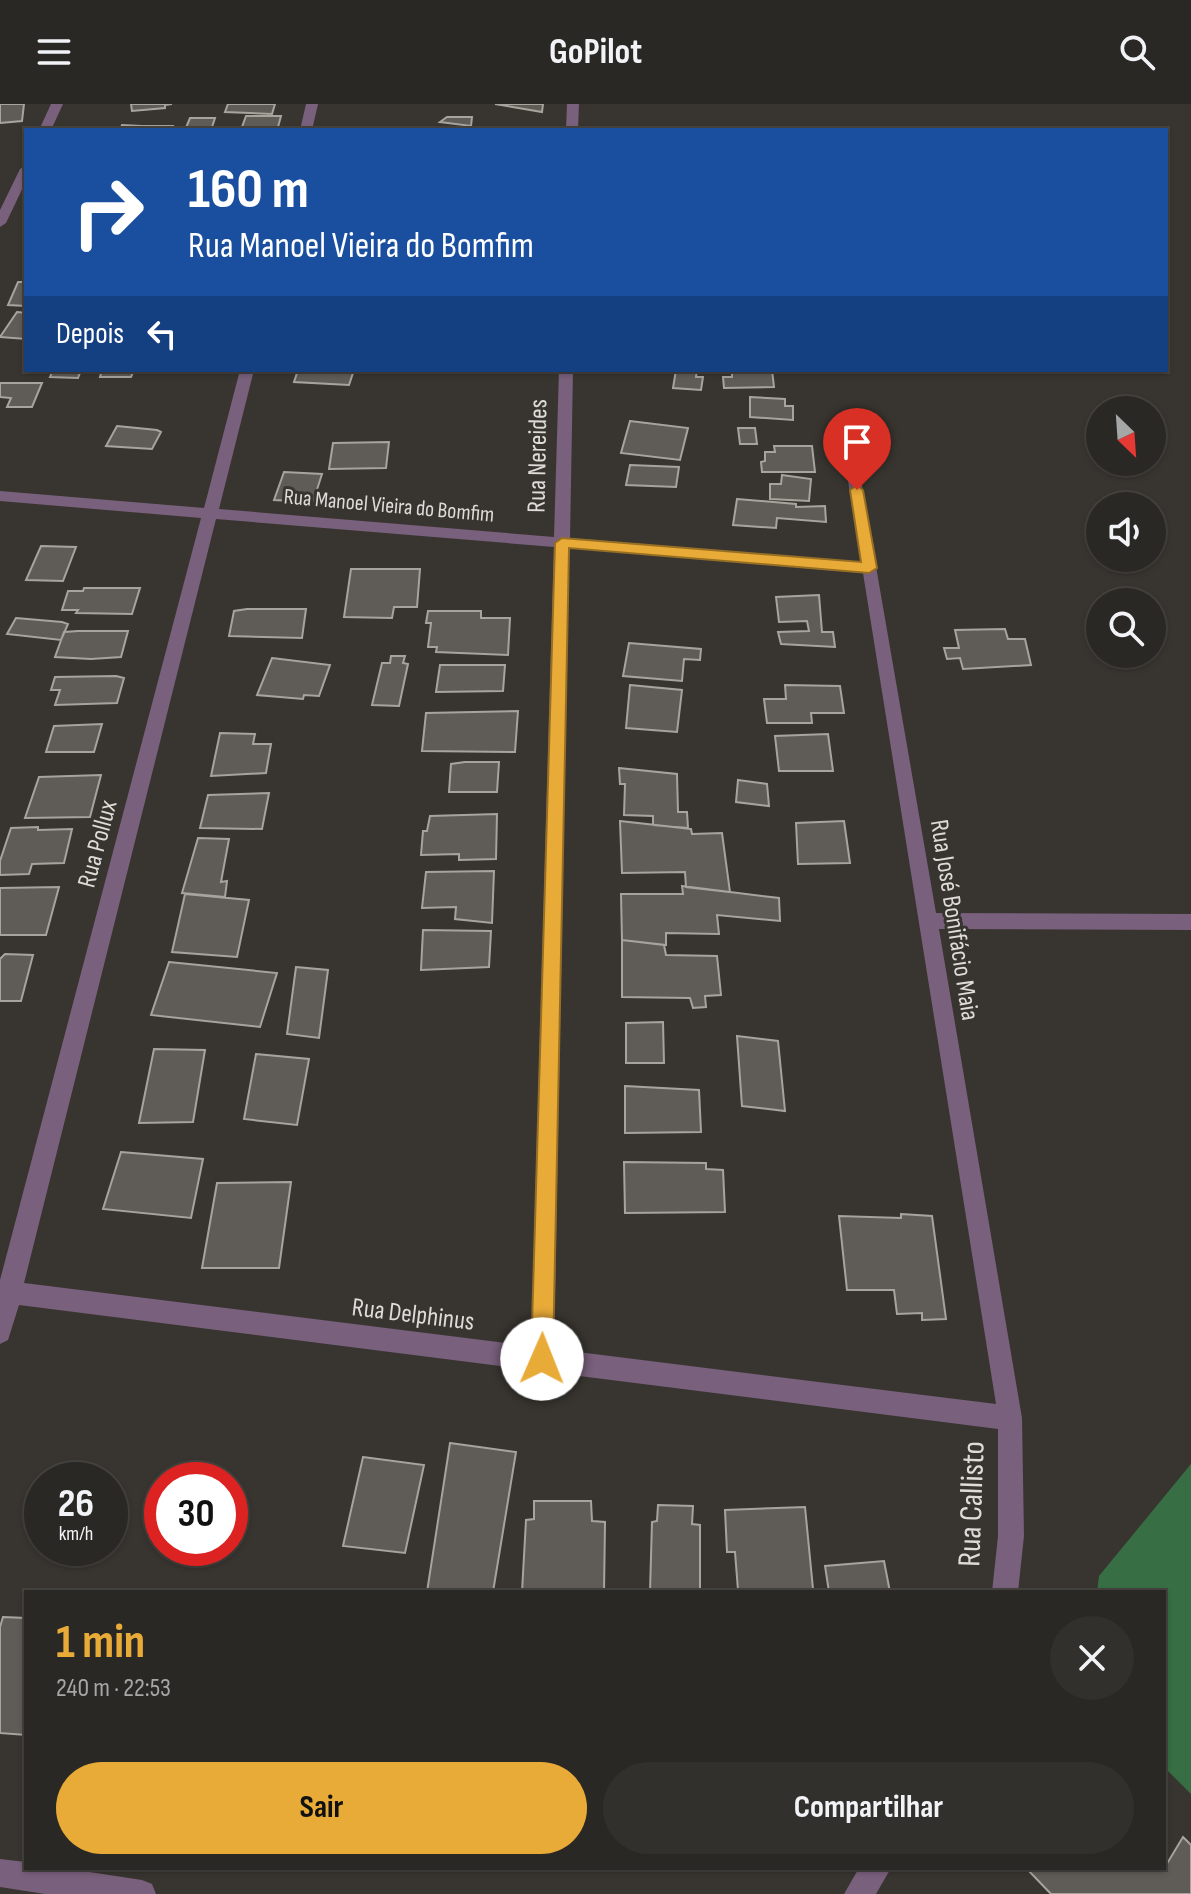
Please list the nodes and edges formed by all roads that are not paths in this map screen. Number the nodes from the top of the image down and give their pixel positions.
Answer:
1 (57, 104) edge
2 (312, 104) edge
3 (573, 104) edge
4 (46, 128) edge
5 (306, 128) edge
6 (572, 128) edge
7 (24, 173) edge
8 (0, 223) edge
9 (247, 372) edge
10 (566, 372) edge
11 (847, 431) dead end
12 (0, 496) edge
13 (212, 514) junction
14 (562, 543) junction
15 (869, 568) junction
16 (928, 921) junction
17 (1191, 922) edge
18 (5, 1292) edge
19 (0, 1332) edge
20 (542, 1359) junction
21 (1010, 1418) junction
22 (1005, 1590) edge
23 (876, 1870) edge
24 (0, 1873) edge
25 (142, 1894) edge
26 (858, 1894) edge

1 - 4 street
2 - 5 street
3 - 6 street
7 - 8 street
9 - 13 street, Rua Pollux
10 - 14 street, Rua Nereides
11 - 15 street, Rua José Bonifácio Maia
12 - 13 street, Rua Manoel Vieira do Bomfim
13 - 14 street, Rua Manoel Vieira do Bomfim
13 - 18 street, Rua Pollux
14 - 15 street, Rua Manoel Vieira do Bomfim
14 - 20 street, Rua Nereides
15 - 16 street, Rua José Bonifácio Maia
16 - 17 street
16 - 21 street, Rua José Bonifácio Maia
18 - 19 street, Rua Pollux
18 - 20 street, Rua Delphinus
20 - 21 street, Rua Delphinus
21 - 22 street, Rua Callisto
23 - 26 street
24 - 25 street

